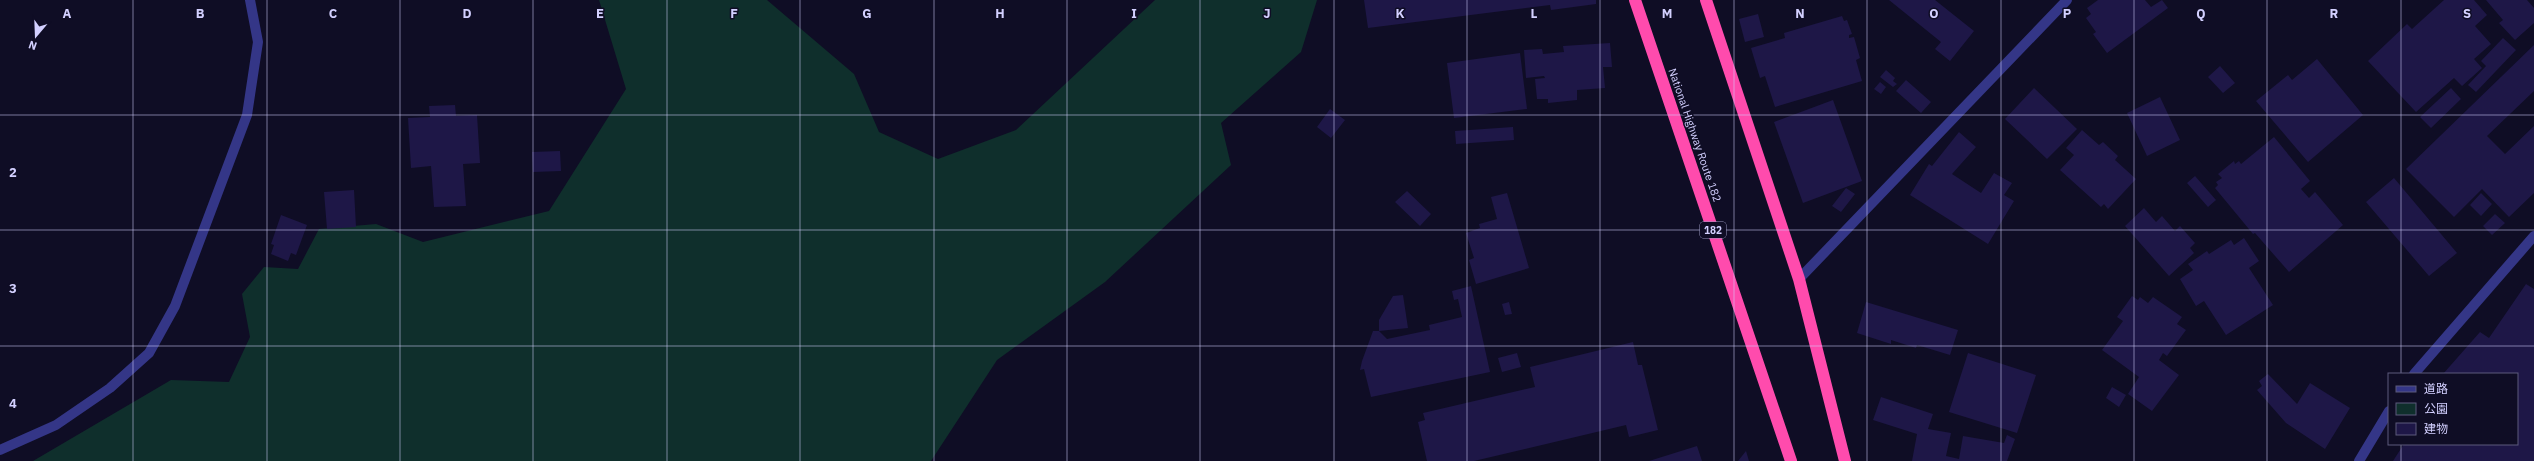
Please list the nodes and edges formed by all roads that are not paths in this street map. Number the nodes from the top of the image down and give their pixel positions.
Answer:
1 (250, 0) edge
2 (1635, 0) edge
3 (1706, 0) edge
4 (2067, 0) edge
5 (2534, 236) edge
6 (1799, 278) junction
7 (2415, 373) edge
8 (2388, 413) edge
9 (0, 450) edge
10 (1791, 461) edge
11 (1845, 461) edge
12 (2359, 461) edge

1 - 9 street
2 - 10 highway, National Highway Route 182 / 182
3 - 6 highway
4 - 6 street
5 - 7 street
6 - 11 highway
8 - 12 street

